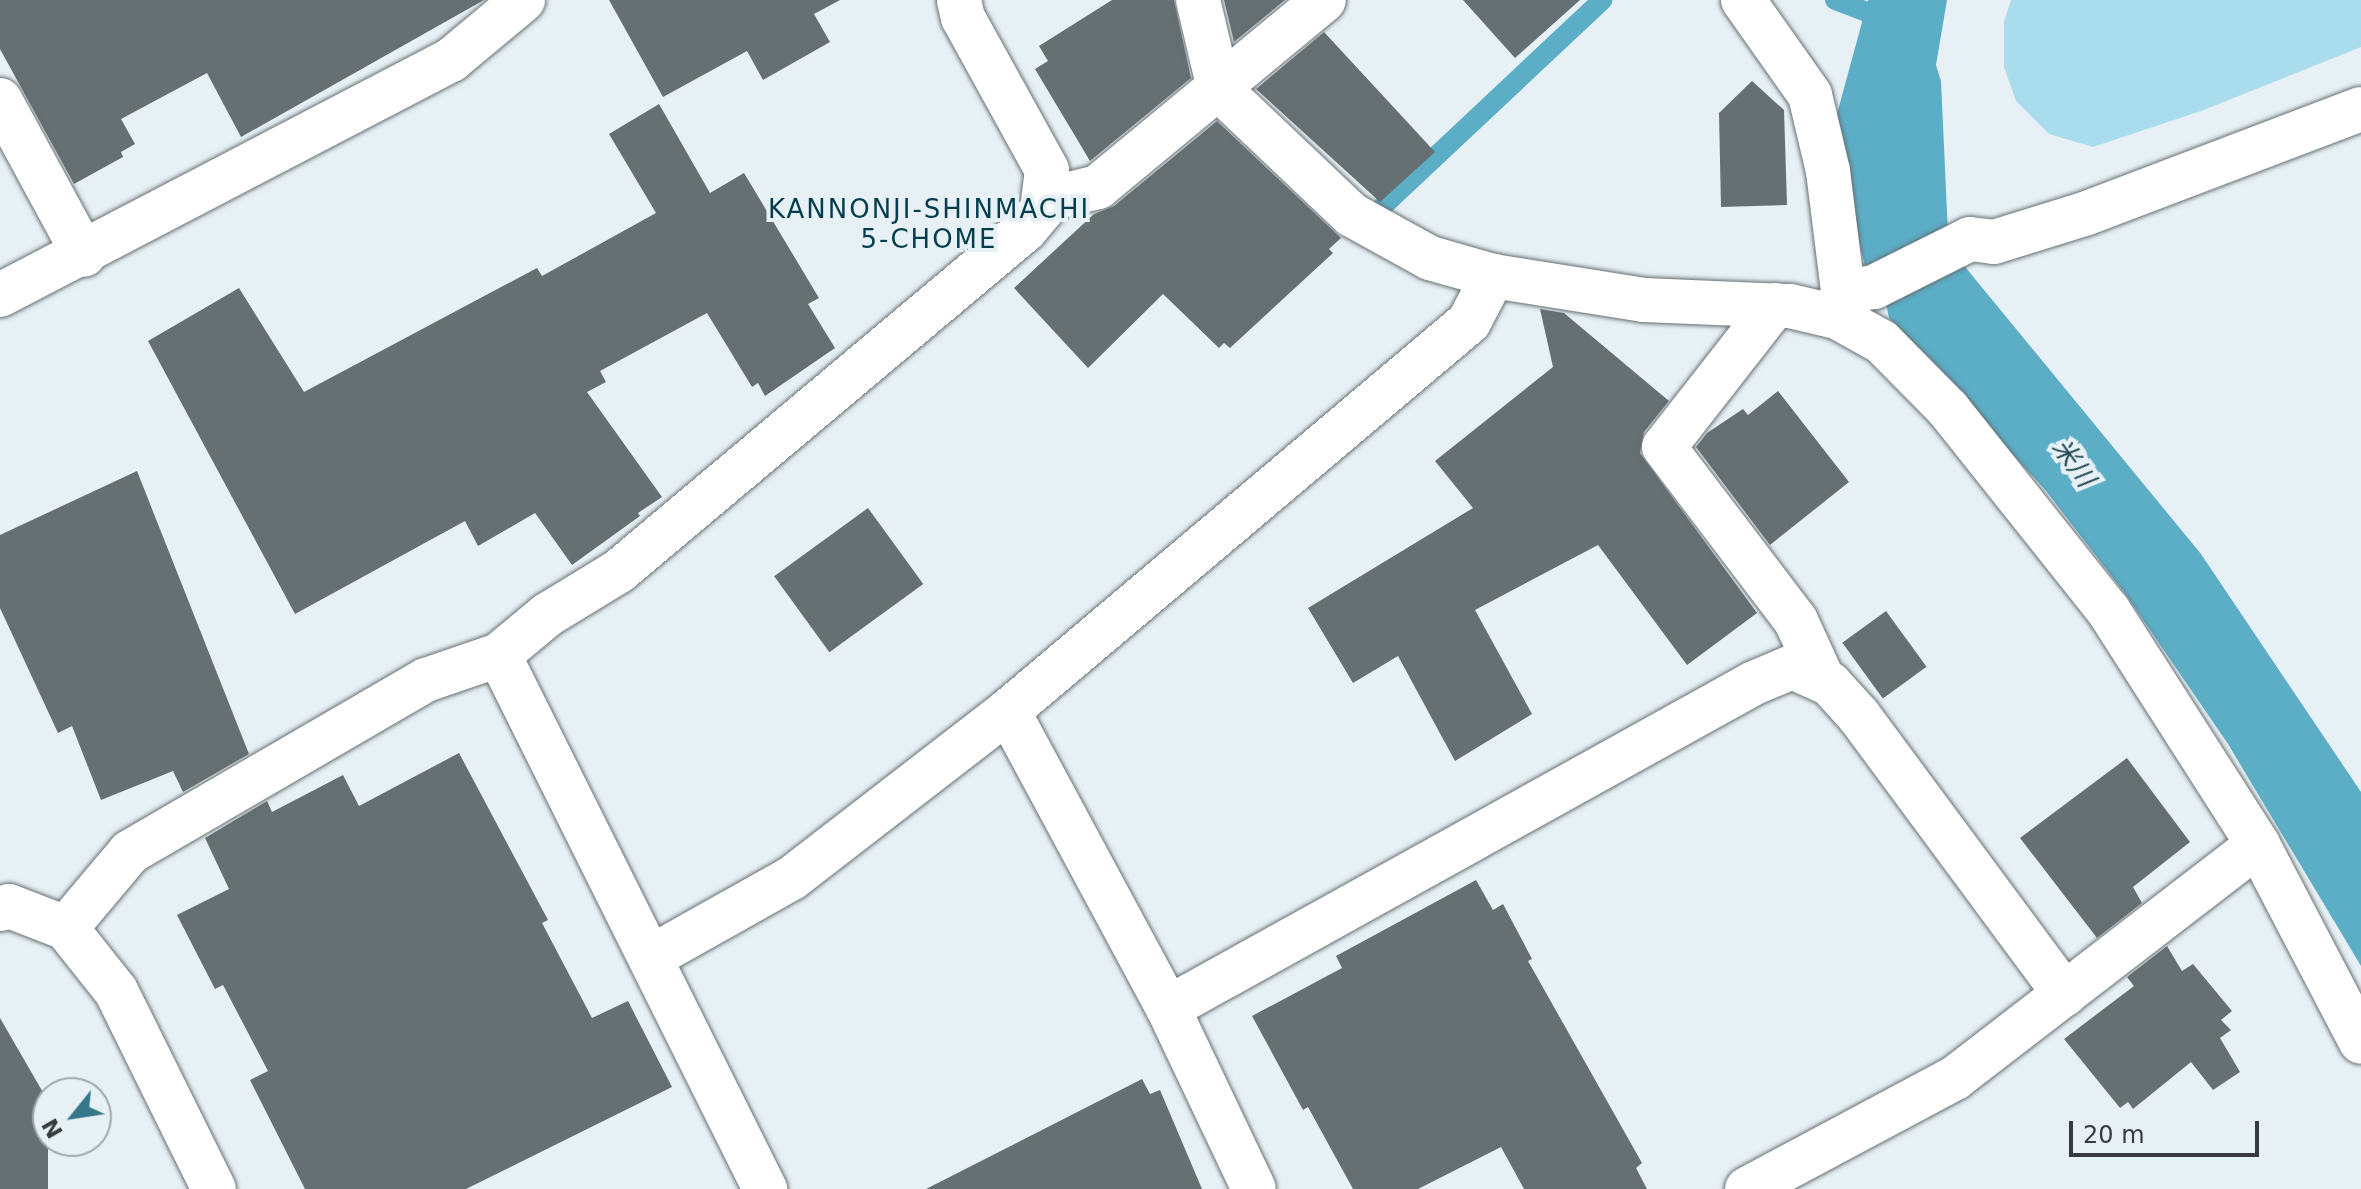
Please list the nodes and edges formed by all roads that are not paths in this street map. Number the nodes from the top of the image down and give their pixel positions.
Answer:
1 (523, 0) edge
2 (959, 0) edge
3 (1198, 0) edge
4 (1324, 0) edge
5 (1743, 0) edge
6 (1219, 89) junction
7 (0, 100) edge
8 (2361, 109) edge
9 (1045, 200) junction
10 (84, 255) junction
11 (1493, 276) junction
12 (0, 295) edge
13 (1851, 298) junction
14 (1775, 305) junction
15 (499, 655) junction
16 (1823, 680) junction
17 (1008, 711) junction
18 (2258, 845) junction
19 (0, 909) edge
20 (66, 928) junction
21 (653, 956) junction
22 (2065, 994) junction
23 (1168, 1008) junction
24 (2361, 1042) edge
25 (214, 1189) edge
26 (765, 1189) edge
27 (1254, 1189) edge
28 (1747, 1189) edge

1 - 10 street
2 - 9 street
3 - 6 street
4 - 6 street
5 - 13 street
6 - 9 street
6 - 11 street
7 - 10 street
8 - 13 street
9 - 15 street
10 - 12 street
11 - 14 street
11 - 17 street
13 - 14 street
13 - 18 street
14 - 16 street
15 - 20 street
15 - 21 street
16 - 22 street
16 - 23 street
17 - 21 street
17 - 23 street
18 - 22 street
18 - 24 street
19 - 20 street
20 - 25 street
21 - 26 street
22 - 28 street
23 - 27 street

